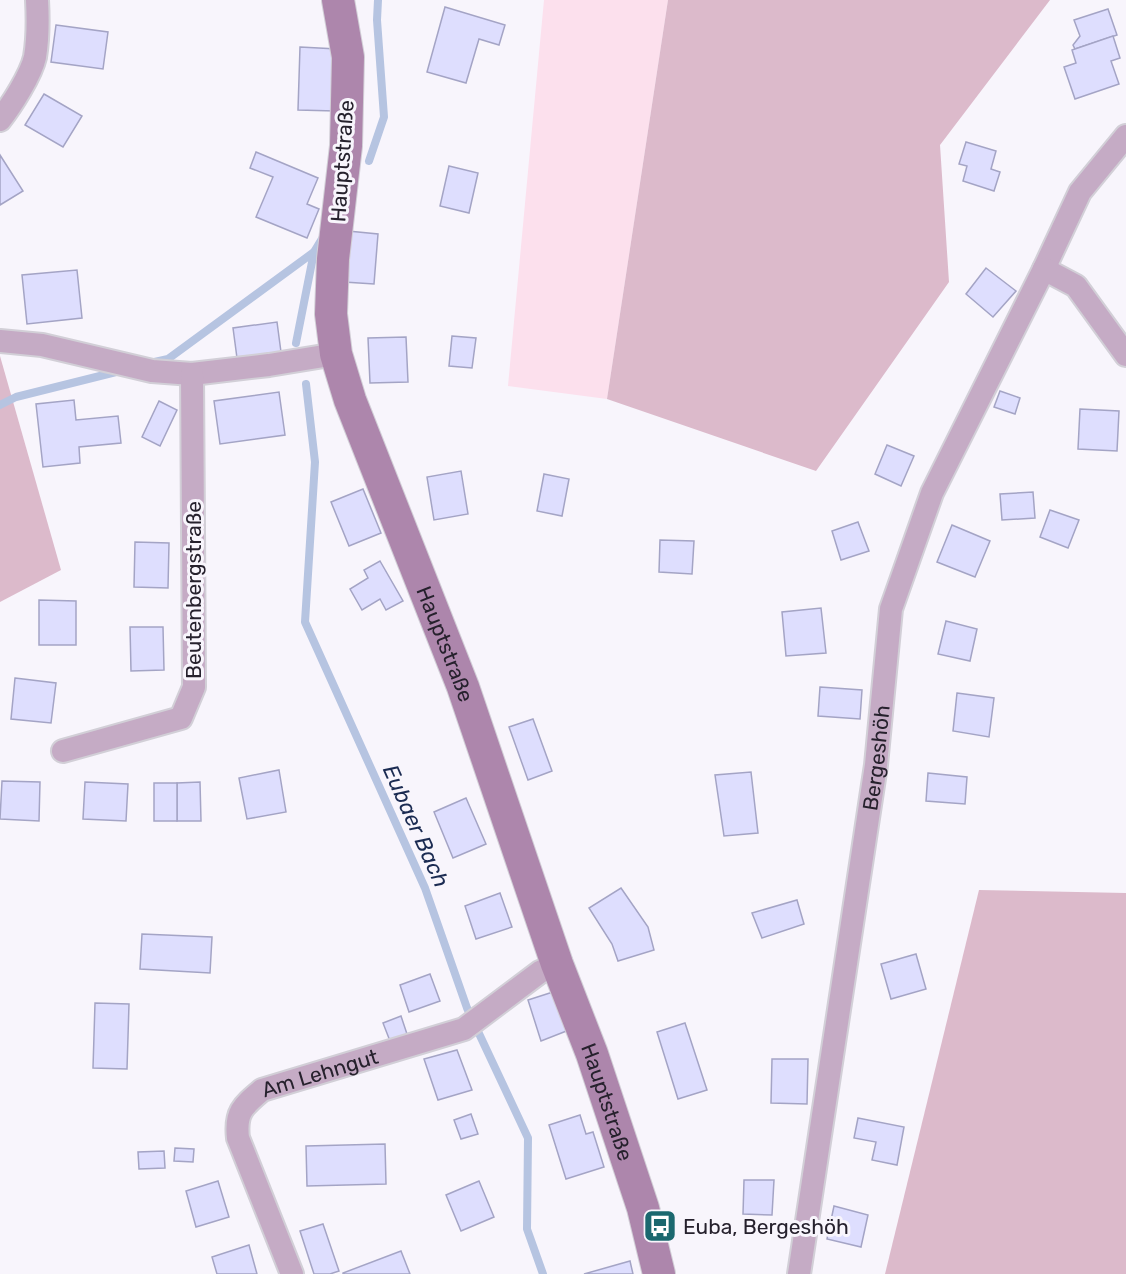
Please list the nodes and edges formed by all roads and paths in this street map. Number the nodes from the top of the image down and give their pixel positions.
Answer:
1 (37, 0) edge
2 (338, 0) edge
3 (0, 120) edge
4 (1126, 136) edge
5 (1044, 269) junction
6 (0, 341) edge
7 (336, 354) junction
8 (1126, 355) edge
9 (192, 374) junction
10 (63, 751) dead end
11 (557, 964) junction
12 (292, 1274) edge
13 (659, 1274) edge
14 (799, 1274) edge

1 - 3 street
2 - 7 street, Hauptstraße
4 - 5 street, Bergeshöh
5 - 8 street
5 - 14 street, Bergeshöh
6 - 9 street
7 - 9 street
7 - 11 street, Hauptstraße
9 - 10 street, Beutenbergstraße
11 - 12 street, Am Lehngut
11 - 13 street, Hauptstraße

